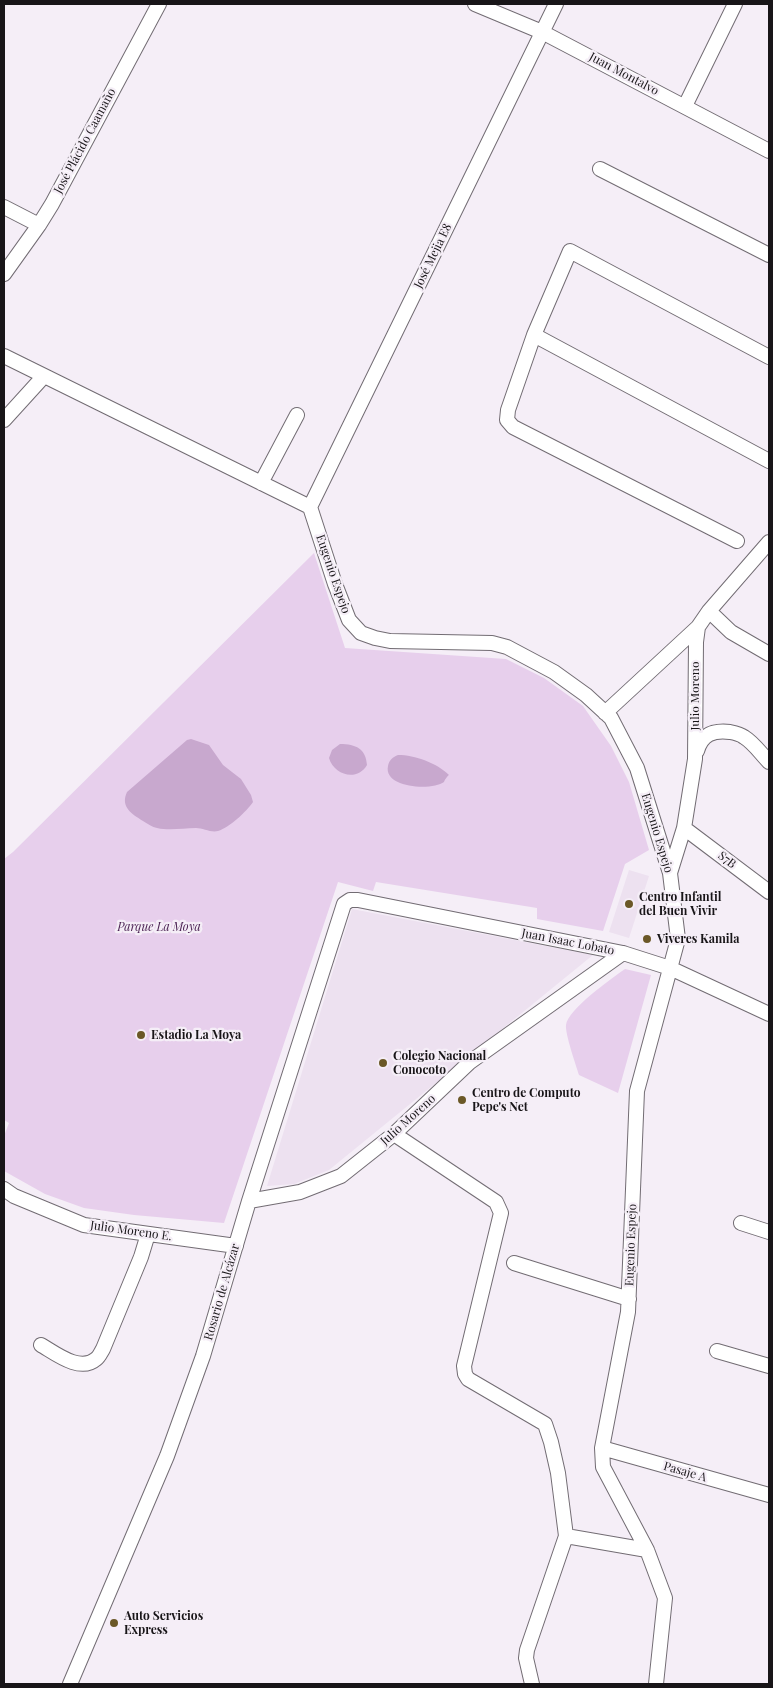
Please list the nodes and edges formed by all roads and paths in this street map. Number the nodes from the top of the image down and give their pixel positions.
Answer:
1 (159, 4) edge
2 (475, 4) edge
3 (556, 4) edge
4 (735, 4) edge
5 (542, 32) junction
6 (685, 106) junction
7 (769, 151) edge
8 (600, 169) dead end
9 (4, 207) edge
10 (39, 225) junction
11 (769, 255) edge
12 (4, 274) edge
13 (534, 335) junction
14 (4, 356) edge
15 (769, 357) edge
16 (44, 376) junction
17 (297, 415) dead end
18 (4, 420) edge
19 (769, 461) edge
20 (260, 483) junction
21 (310, 508) junction
22 (738, 541) dead end
23 (769, 542) edge
24 (709, 611) junction
25 (698, 626) junction
26 (769, 654) edge
27 (605, 713) junction
28 (695, 759) junction
29 (769, 762) edge
30 (684, 828) junction
31 (670, 873) junction
32 (769, 892) edge
33 (358, 900) joint
34 (624, 953) junction
35 (670, 968) junction
36 (769, 1014) edge
37 (394, 1134) junction
38 (4, 1189) edge
39 (249, 1201) junction
40 (742, 1223) dead end
41 (769, 1232) edge
42 (148, 1234) junction
43 (236, 1246) junction
44 (514, 1264) dead end
45 (629, 1299) junction
46 (40, 1345) dead end
47 (717, 1351) dead end
48 (769, 1366) edge
49 (602, 1448) junction
50 (769, 1495) edge
51 (566, 1536) junction
52 (647, 1550) junction
53 (70, 1684) edge
54 (532, 1684) edge
55 (656, 1684) edge

1 - 10 street, José Plácido Caamaño
2 - 5 street, Juan Montalvo
3 - 5 street, José Mejia E8
4 - 6 street
5 - 6 street, Juan Montalvo
5 - 21 street, José Mejia E8
6 - 7 street, Juan Montalvo
8 - 11 street
9 - 10 street
10 - 12 street, José Plácido Caamaño
13 - 15 street
13 - 19 street
13 - 22 street
14 - 16 street
16 - 18 street
16 - 20 street
17 - 20 street
20 - 21 street
21 - 27 street, Eugenio Espejo
23 - 24 street
24 - 25 street
24 - 26 street
25 - 27 street
25 - 28 street, Julio Moreno
27 - 31 street, Eugenio Espejo
28 - 29 street
28 - 30 street, Julio Moreno
30 - 31 street, Julio Moreno
30 - 32 street, S7B
31 - 35 street, Eugenio Espejo
33 - 34 street, Juan Isaac Lobato
33 - 39 street, Rosario de Alcázar
34 - 35 street, Juan Isaac Lobato
34 - 37 street, Julio Moreno
35 - 36 street, Juan Isaac Lobato
35 - 45 street, Eugenio Espejo
37 - 39 street, Julio Moreno
37 - 51 street
38 - 42 street, Julio Moreno E.
39 - 43 street, Rosario de Alcázar
40 - 41 street
42 - 43 street, Julio Moreno E.
42 - 46 street
43 - 53 street, Rosario de Alcázar
44 - 45 street
45 - 49 street, Eugenio Espejo
47 - 48 street
49 - 50 street, Pasaje A
49 - 52 street, Eugenio Espejo
51 - 52 street
51 - 54 street
52 - 55 street, Eugenio Espejo

